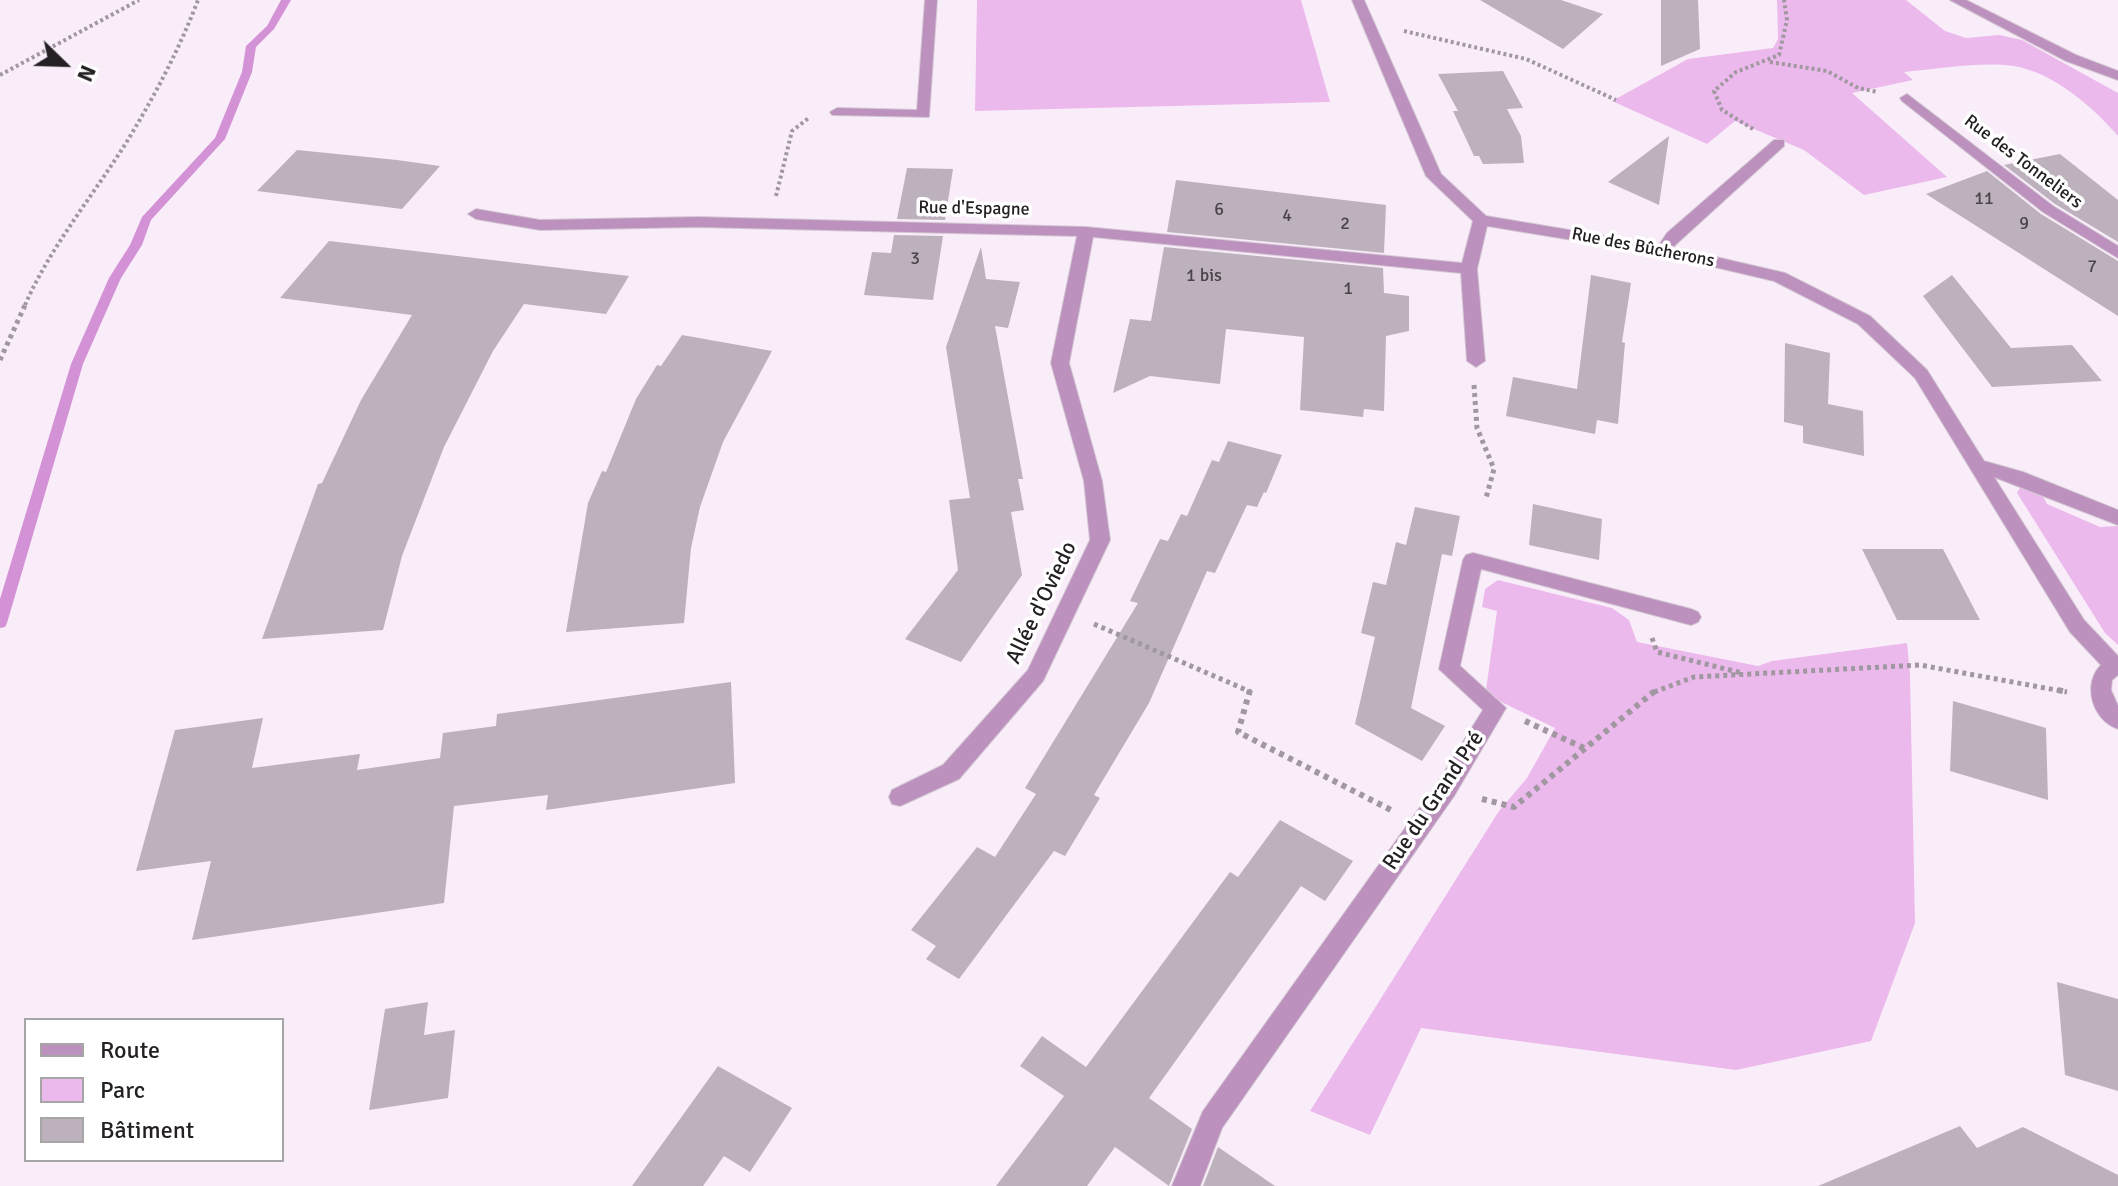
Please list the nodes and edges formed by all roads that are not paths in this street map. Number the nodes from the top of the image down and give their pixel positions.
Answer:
1 (931, 0) edge
2 (1358, 0) edge
3 (1956, 0) edge
4 (2118, 76) edge
5 (1907, 98) road end
6 (837, 112) road end
7 (1779, 143) road end
8 (476, 214) dead end
9 (1481, 220) junction
10 (1086, 232) junction
11 (1663, 250) junction
12 (2118, 253) edge
13 (1469, 269) junction
14 (1476, 361) road end
15 (1977, 465) junction
16 (2118, 518) edge
17 (1691, 617) dead end
18 (2116, 665) edge
19 (2118, 720) edge
20 (900, 797) dead end
21 (1186, 1186) edge

1 - 6 street
2 - 9 street
3 - 4 street
5 - 12 street, Rue des Tonneliers
7 - 11 street
8 - 10 street, Rue d'Espagne
9 - 11 street, Rue des Bûcherons
9 - 13 street
10 - 13 street, Rue d'Espagne
10 - 20 street, Allée d'Oviedo
11 - 15 street, Rue des Bûcherons
13 - 14 street
15 - 16 street
15 - 18 street, Rue des Bûcherons
17 - 21 street, Rue du Grand Pré
18 - 19 street

